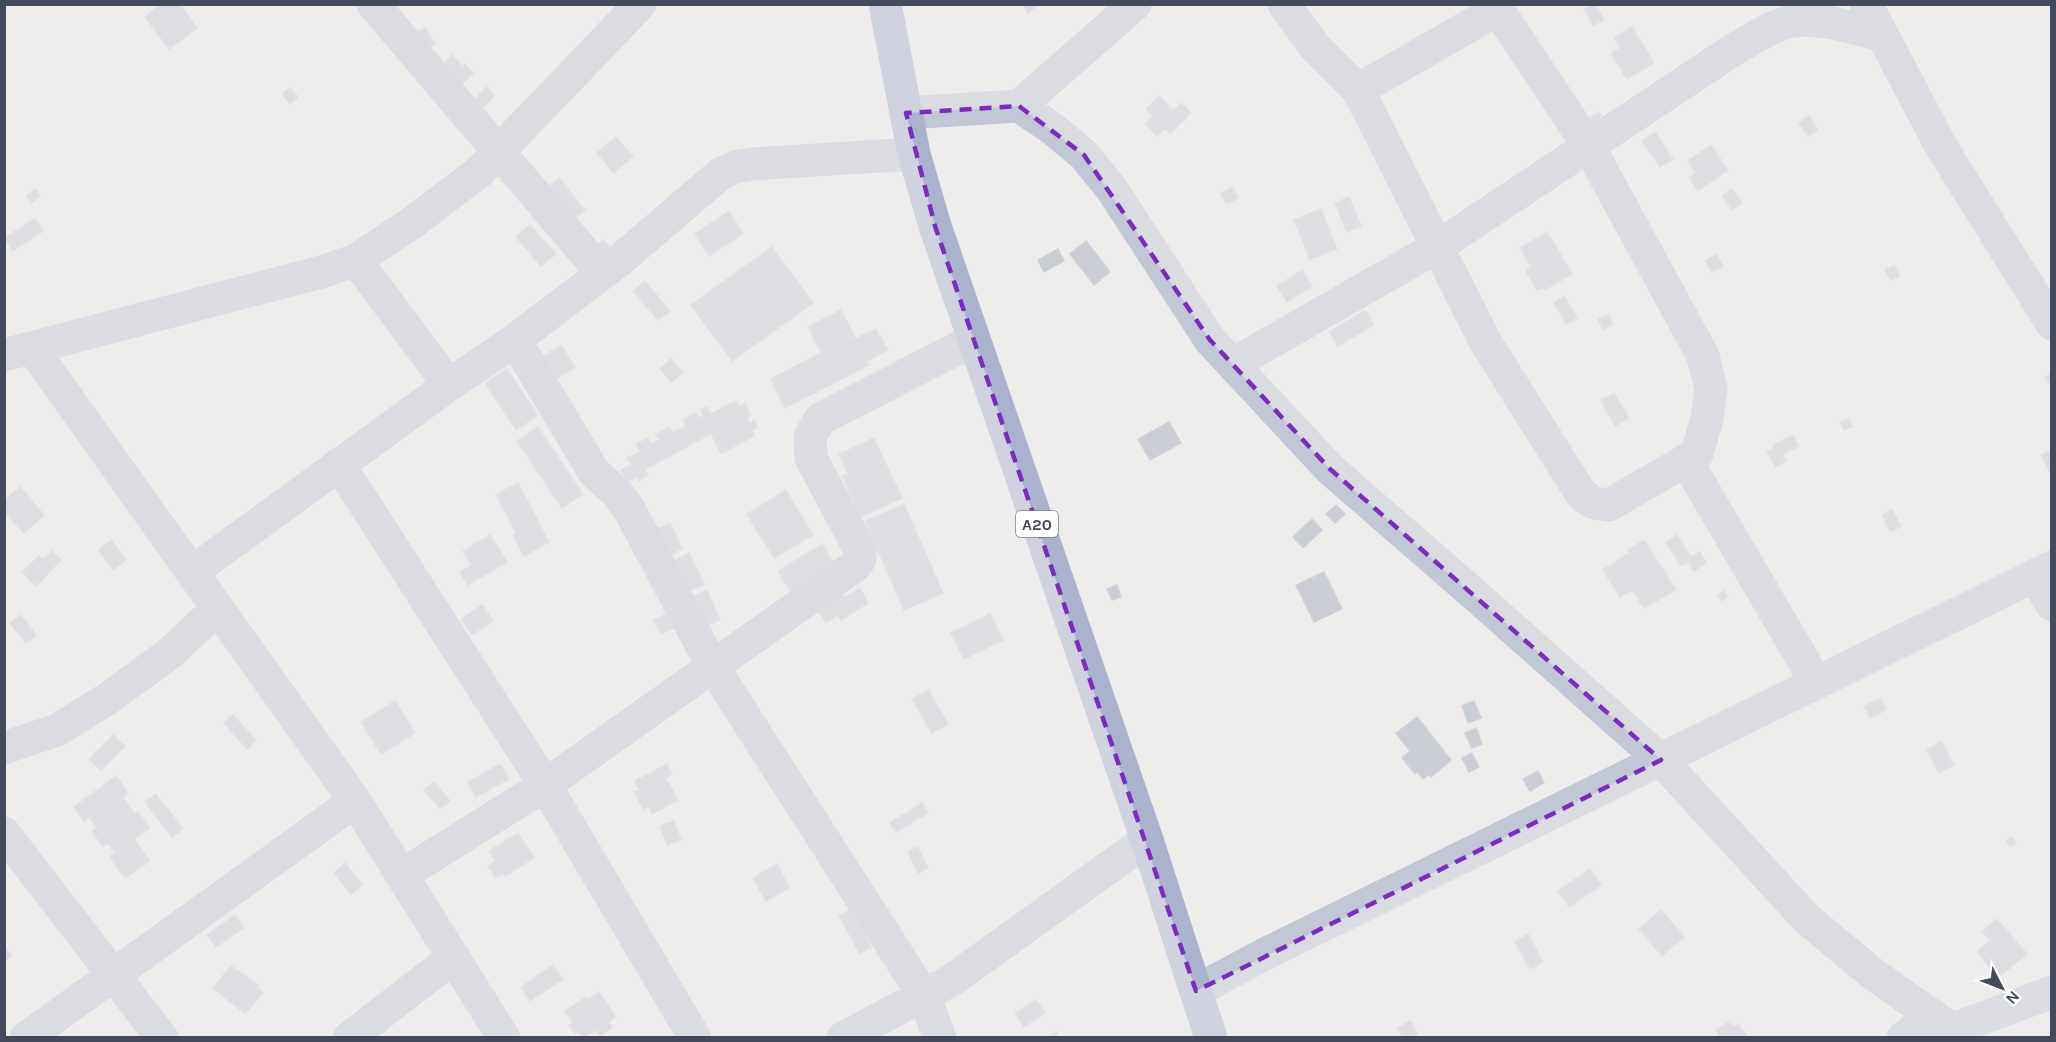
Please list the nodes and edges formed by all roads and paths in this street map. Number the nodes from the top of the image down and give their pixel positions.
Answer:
1 (373, 4) edge
2 (640, 4) edge
3 (885, 4) edge
4 (1135, 4) edge
5 (1284, 4) edge
6 (1866, 4) edge
7 (1495, 7) edge
8 (1881, 35) junction
9 (1358, 90) junction
10 (1019, 106) junction
11 (906, 113) junction
12 (1589, 147) junction
13 (499, 151) junction
14 (914, 154) junction
15 (1437, 247) junction
16 (356, 260) junction
17 (602, 273) junction
18 (2052, 324) edge
19 (515, 340) junction
20 (974, 340) junction
21 (18, 351) edge
22 (1233, 364) junction
23 (449, 385) junction
24 (1686, 460) junction
25 (339, 464) junction
26 (2043, 571) edge
27 (192, 572) junction
28 (2052, 605) edge
29 (218, 609) junction
30 (713, 667) junction
31 (1816, 682) junction
32 (4, 748) edge
33 (1661, 760) junction
34 (545, 785) junction
35 (355, 801) junction
36 (4, 833) edge
37 (1147, 840) junction
38 (402, 875) junction
39 (454, 957) junction
40 (113, 976) junction
41 (1196, 991) junction
42 (2052, 992) edge
43 (924, 996) junction
44 (1950, 1028) edge
45 (26, 1038) edge
46 (162, 1038) edge
47 (349, 1038) edge
48 (504, 1038) edge
49 (695, 1038) edge
50 (843, 1038) edge
51 (940, 1038) edge
52 (1211, 1038) edge
53 (1903, 1038) edge

1 - 13 street
2 - 13 street
3 - 11 main road, A20
4 - 10 street
5 - 9 street
6 - 8 street
7 - 9 street
7 - 12 street
8 - 12 street
8 - 18 street
9 - 15 street
10 - 11 street
10 - 22 street
11 - 14 main road, A20
12 - 15 street
12 - 24 street
13 - 16 street
13 - 17 street
14 - 17 street
14 - 20 main road, A20
15 - 22 street
15 - 24 street
16 - 21 street
16 - 23 street
17 - 19 street
19 - 23 street
19 - 30 street
20 - 30 street
20 - 37 main road, A20
21 - 27 street
22 - 33 street
23 - 25 street
24 - 31 street
25 - 27 street
25 - 34 street
26 - 28 street
26 - 31 street
27 - 29 street
29 - 32 street
29 - 35 street
30 - 34 street
30 - 43 street
31 - 33 street
33 - 41 street
33 - 44 street
34 - 38 street
34 - 49 street
35 - 38 street
35 - 40 street
36 - 40 street
37 - 41 main road, A20
37 - 43 street
38 - 39 street
39 - 47 street
39 - 48 street
40 - 45 street
40 - 46 street
41 - 52 main road, A20
42 - 44 street
43 - 50 street
43 - 51 street
44 - 53 street

